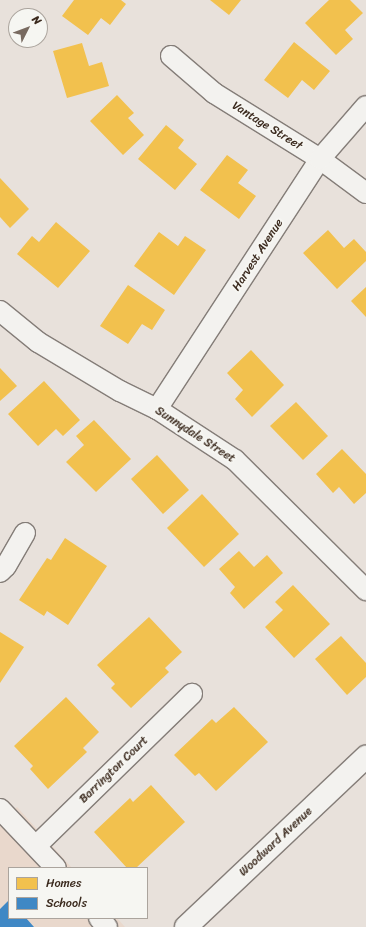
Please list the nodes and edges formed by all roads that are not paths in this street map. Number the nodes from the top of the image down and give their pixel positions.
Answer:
1 (171, 56) dead end
2 (366, 106) edge
3 (320, 159) junction
4 (366, 193) edge
5 (0, 311) edge
6 (157, 409) junction
7 (25, 533) dead end
8 (0, 572) edge
9 (366, 590) edge
10 (192, 694) dead end
11 (366, 757) edge
12 (0, 809) edge
13 (36, 846) junction
14 (55, 867) edge
15 (100, 919) edge
16 (107, 927) edge
17 (186, 927) edge

1 - 3 street, Vantage Street
2 - 3 street, Harvest Avenue
3 - 4 street, Vantage Street
3 - 6 street, Harvest Avenue
5 - 6 street, Sunnydale Street
6 - 9 street, Sunnydale Street
7 - 8 street
10 - 13 street, Barrington Court
11 - 17 main road, Woodward Avenue
12 - 13 street
13 - 14 street
15 - 16 street

